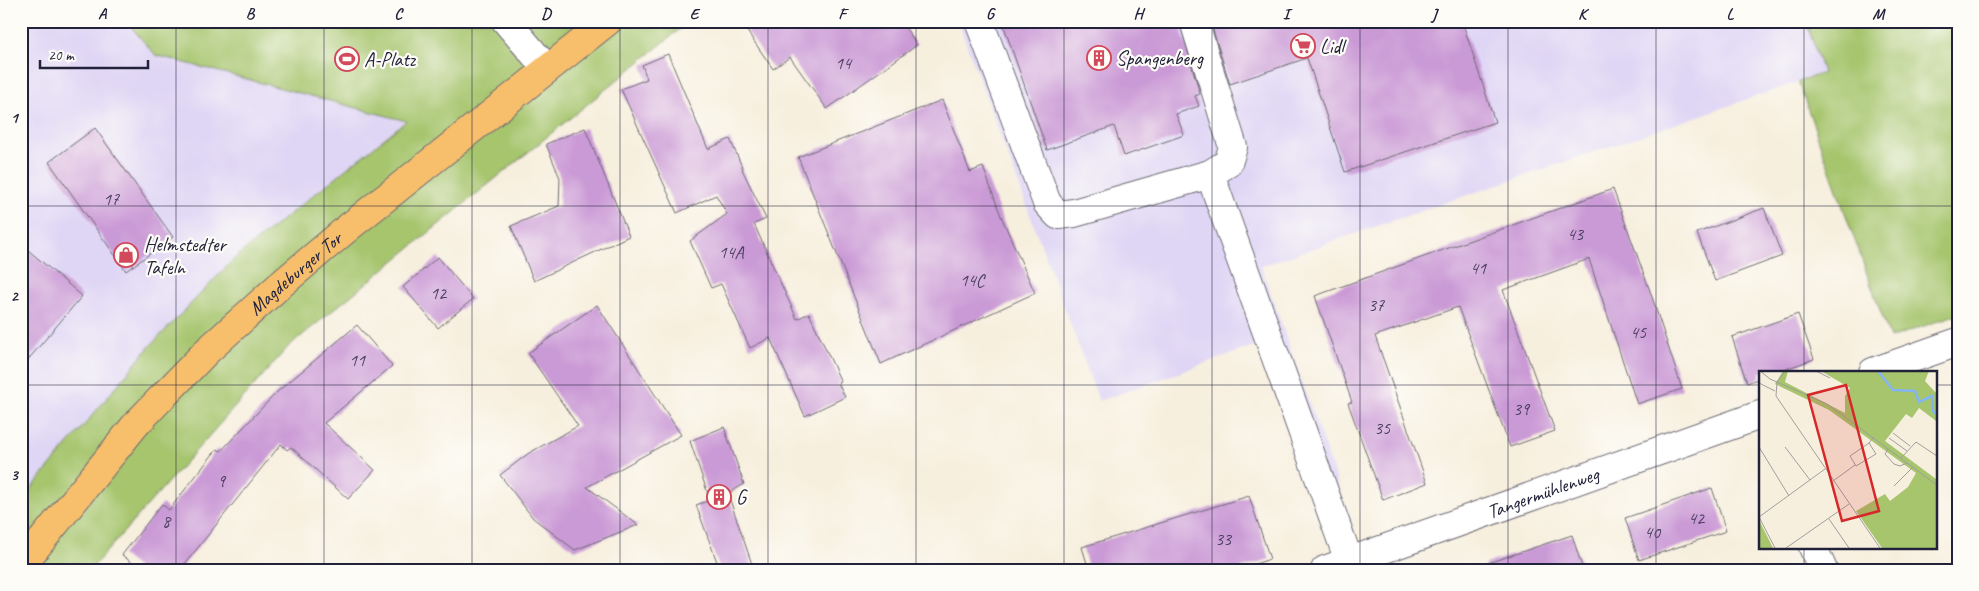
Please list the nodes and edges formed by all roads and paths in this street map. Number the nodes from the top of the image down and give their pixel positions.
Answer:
1 (506, 21) edge
2 (608, 21) edge
3 (979, 21) edge
4 (1194, 21) edge
5 (547, 69) junction
6 (1210, 174) junction
7 (1958, 342) edge
8 (1876, 371) edge
9 (1759, 419) edge
10 (1814, 548) edge
11 (1337, 565) edge
12 (21, 566) edge
13 (1823, 570) edge

1 - 5 street
2 - 5 main road, Magdeburger Tor
3 - 6 street
4 - 6 street
5 - 12 main road, Magdeburger Tor
6 - 11 street
7 - 8 street
9 - 11 street, Tangermühlenweg
10 - 13 street

